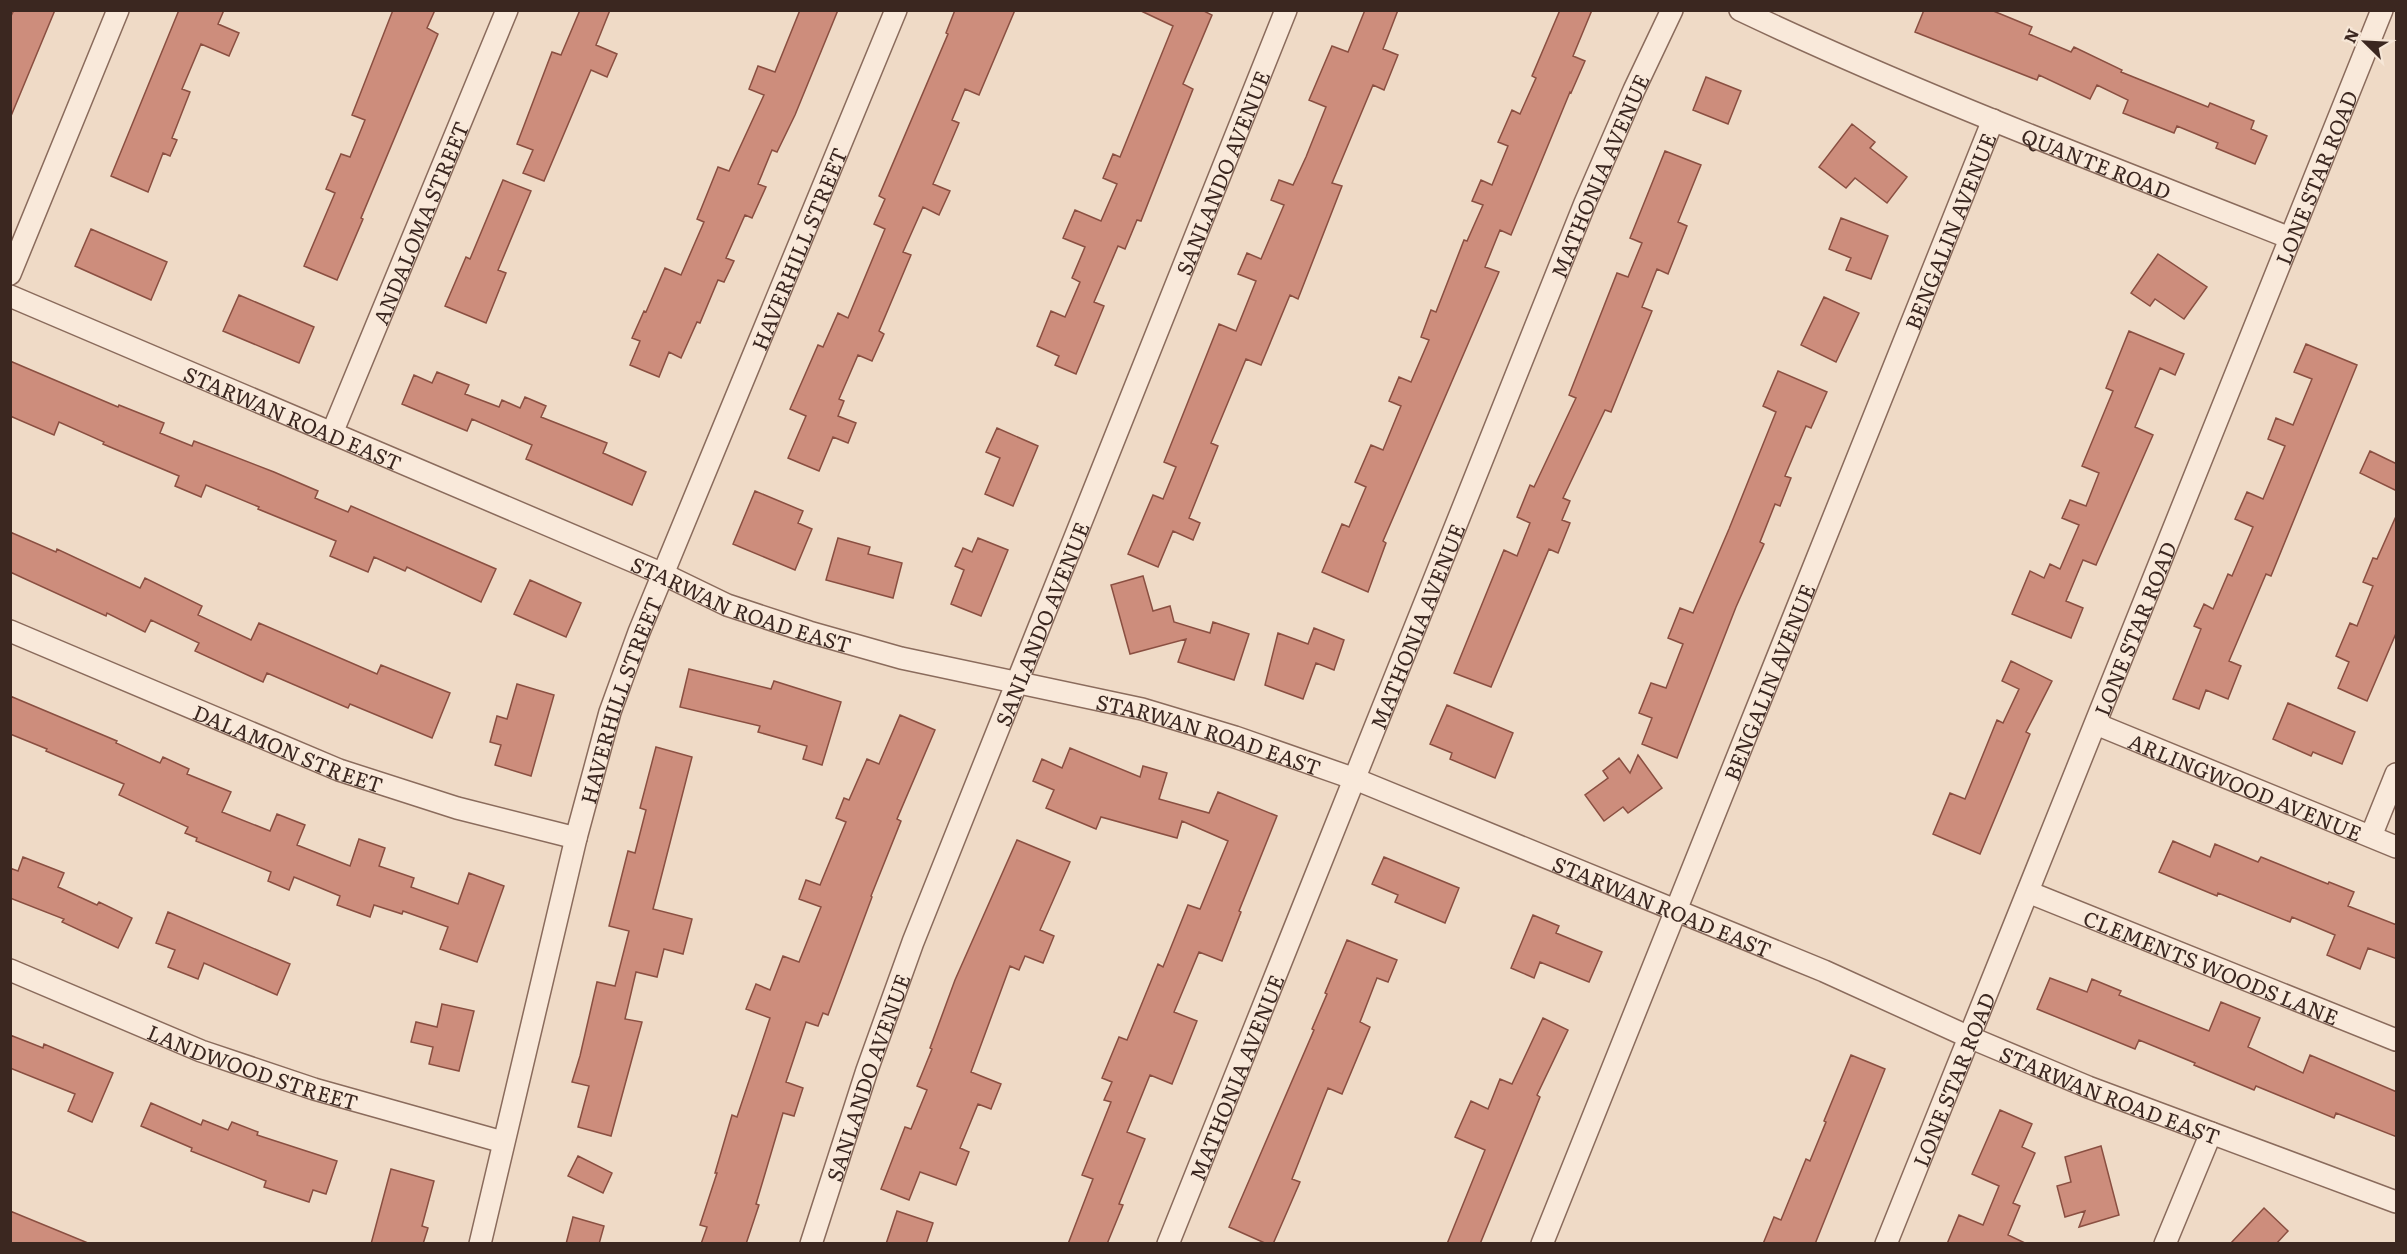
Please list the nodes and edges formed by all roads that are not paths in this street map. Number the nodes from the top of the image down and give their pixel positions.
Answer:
1 (118, 10) edge
2 (507, 10) edge
3 (896, 10) edge
4 (1286, 10) edge
5 (1672, 10) edge
6 (1740, 10) edge
7 (2382, 10) edge
8 (1993, 120) junction
9 (2290, 238) junction
10 (10, 274) edge
11 (10, 296) edge
12 (332, 433) junction
13 (663, 574) junction
14 (10, 631) edge
15 (1016, 682) junction
16 (2096, 724) junction
17 (2397, 774) edge
18 (1355, 779) junction
19 (2371, 836) junction
20 (576, 838) junction
21 (2397, 847) edge
22 (2028, 892) junction
23 (1676, 910) junction
24 (10, 970) edge
25 (1969, 1037) junction
26 (2397, 1040) edge
27 (2211, 1133) junction
28 (504, 1142) junction
29 (2397, 1202) edge
30 (480, 1244) edge
31 (811, 1244) edge
32 (1168, 1244) edge
33 (1542, 1244) edge
34 (1886, 1244) edge
35 (2165, 1244) edge

1 - 10 street
2 - 12 street, ANDALOMA STREET
3 - 13 street, HAVERHILL STREET
4 - 15 street, SANLANDO AVENUE
5 - 18 street, MATHONIA AVENUE
6 - 8 street, QUANTE ROAD
7 - 9 street, LONE STAR ROAD
8 - 9 street, QUANTE ROAD
8 - 23 street, BENGALIN AVENUE
9 - 16 street, LONE STAR ROAD
11 - 12 street, STARWAN ROAD EAST
12 - 13 street, STARWAN ROAD EAST
13 - 15 street, STARWAN ROAD EAST
13 - 20 street, HAVERHILL STREET
14 - 20 street, DALAMON STREET
15 - 18 street, STARWAN ROAD EAST
15 - 31 street, SANLANDO AVENUE
16 - 19 street, ARLINGWOOD AVENUE
16 - 22 street, LONE STAR ROAD
17 - 19 street
18 - 23 street, STARWAN ROAD EAST
18 - 32 street, MATHONIA AVENUE
19 - 21 street, ARLINGWOOD AVENUE
20 - 28 street, HAVERHILL STREET
22 - 25 street, LONE STAR ROAD
22 - 26 street, CLEMENTS WOODS LANE
23 - 25 street, STARWAN ROAD EAST
23 - 33 street, BENGALIN AVENUE
24 - 28 street, LANDWOOD STREET
25 - 27 street, STARWAN ROAD EAST
25 - 34 street, LONE STAR ROAD
27 - 29 street, STARWAN ROAD EAST
27 - 35 street
28 - 30 street, HAVERHILL STREET

